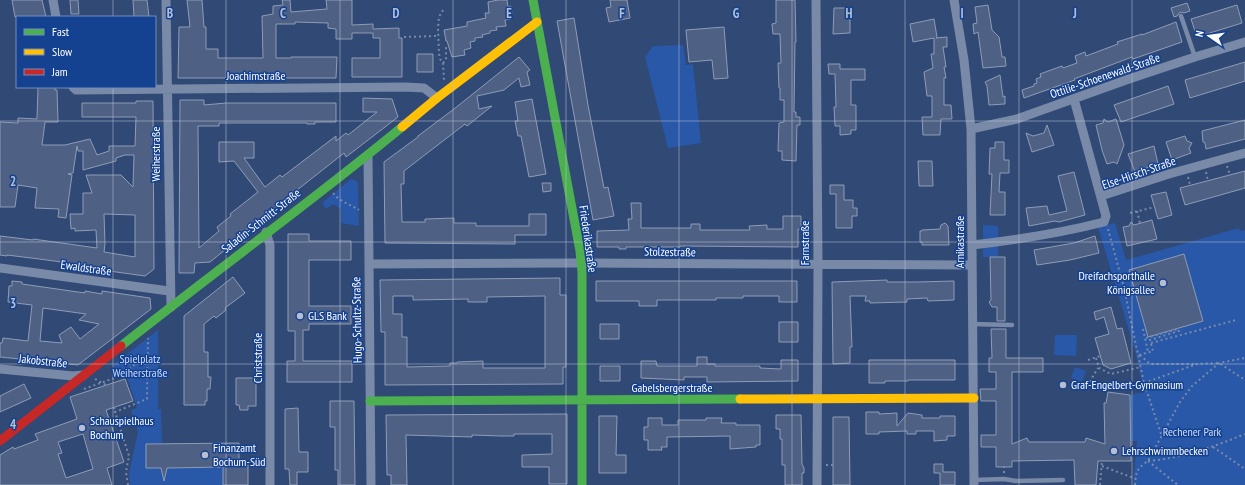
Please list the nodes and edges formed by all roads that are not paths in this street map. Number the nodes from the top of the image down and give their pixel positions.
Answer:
1 (53, 0) edge
2 (166, 0) edge
3 (533, 0) edge
4 (816, 0) edge
5 (954, 0) edge
6 (56, 16) edge
7 (1181, 16) dead end
8 (537, 22) junction
9 (1245, 42) edge
10 (1194, 57) junction
11 (74, 88) edge
12 (168, 88) junction
13 (440, 96) junction
14 (1074, 99) junction
15 (972, 129) junction
16 (1245, 153) edge
17 (368, 154) junction
18 (1101, 196) junction
19 (266, 232) junction
20 (972, 245) junction
21 (581, 263) junction
22 (368, 264) junction
23 (818, 265) junction
24 (972, 265) junction
25 (0, 268) edge
26 (169, 291) junction
27 (171, 307) junction
28 (972, 324) junction
29 (1012, 325) dead end
30 (0, 369) edge
31 (84, 375) junction
32 (974, 398) junction
33 (582, 400) junction
34 (817, 400) junction
35 (370, 401) junction
36 (0, 440) edge
37 (1063, 480) dead end
38 (974, 482) edge
39 (270, 485) edge
40 (371, 485) edge
41 (582, 485) edge
42 (817, 485) edge

1 - 6 street
2 - 12 street, Weiherstraße
3 - 8 street, Friederikastraße
4 - 23 street, Farnstraße
5 - 15 street, Arnikastraße
7 - 10 lane
8 - 13 street, Saladin-Schmitt-Straße
8 - 21 street, Friederikastraße
9 - 10 street, Ottilie-Schoenewald-Straße
10 - 14 street, Ottilie-Schoenewald-Straße
11 - 12 street, Joachimstraße
12 - 13 street, Joachimstraße
12 - 26 street, Weiherstraße
13 - 17 street, Saladin-Schmitt-Straße
14 - 15 street, Ottilie-Schoenewald-Straße
14 - 18 street
15 - 20 street, Arnikastraße
16 - 18 street, Else-Hirsch-Straße
17 - 19 street, Saladin-Schmitt-Straße
17 - 22 street, Hugo-Schultz-Straße
18 - 20 street, Else-Hirsch-Straße
19 - 27 street, Saladin-Schmitt-Straße
19 - 39 street, Christstraße
20 - 24 street, Arnikastraße
21 - 22 street, Stolzestraße
21 - 23 street, Stolzestraße
21 - 33 street, Friederikastraße
22 - 35 street, Hugo-Schultz-Straße
23 - 24 street, Stolzestraße
23 - 34 street, Farnstraße
24 - 28 street, Arnikastraße
25 - 26 street, Ewaldstraße
26 - 27 street, Weiherstraße
27 - 31 street, Saladin-Schmitt-Straße
28 - 29 lane
28 - 32 street, Arnikastraße
30 - 31 street, Jakobstraße
31 - 36 street, Saladin-Schmitt-Straße
32 - 34 street, Gabelsbergerstraße
32 - 38 street, Arnikastraße
33 - 34 street, Gabelsbergerstraße
33 - 35 street, Gabelsbergerstraße
33 - 41 street, Friederikastraße
34 - 42 street, Farnstraße
35 - 40 street, Hugo-Schultz-Straße
37 - 38 lane

